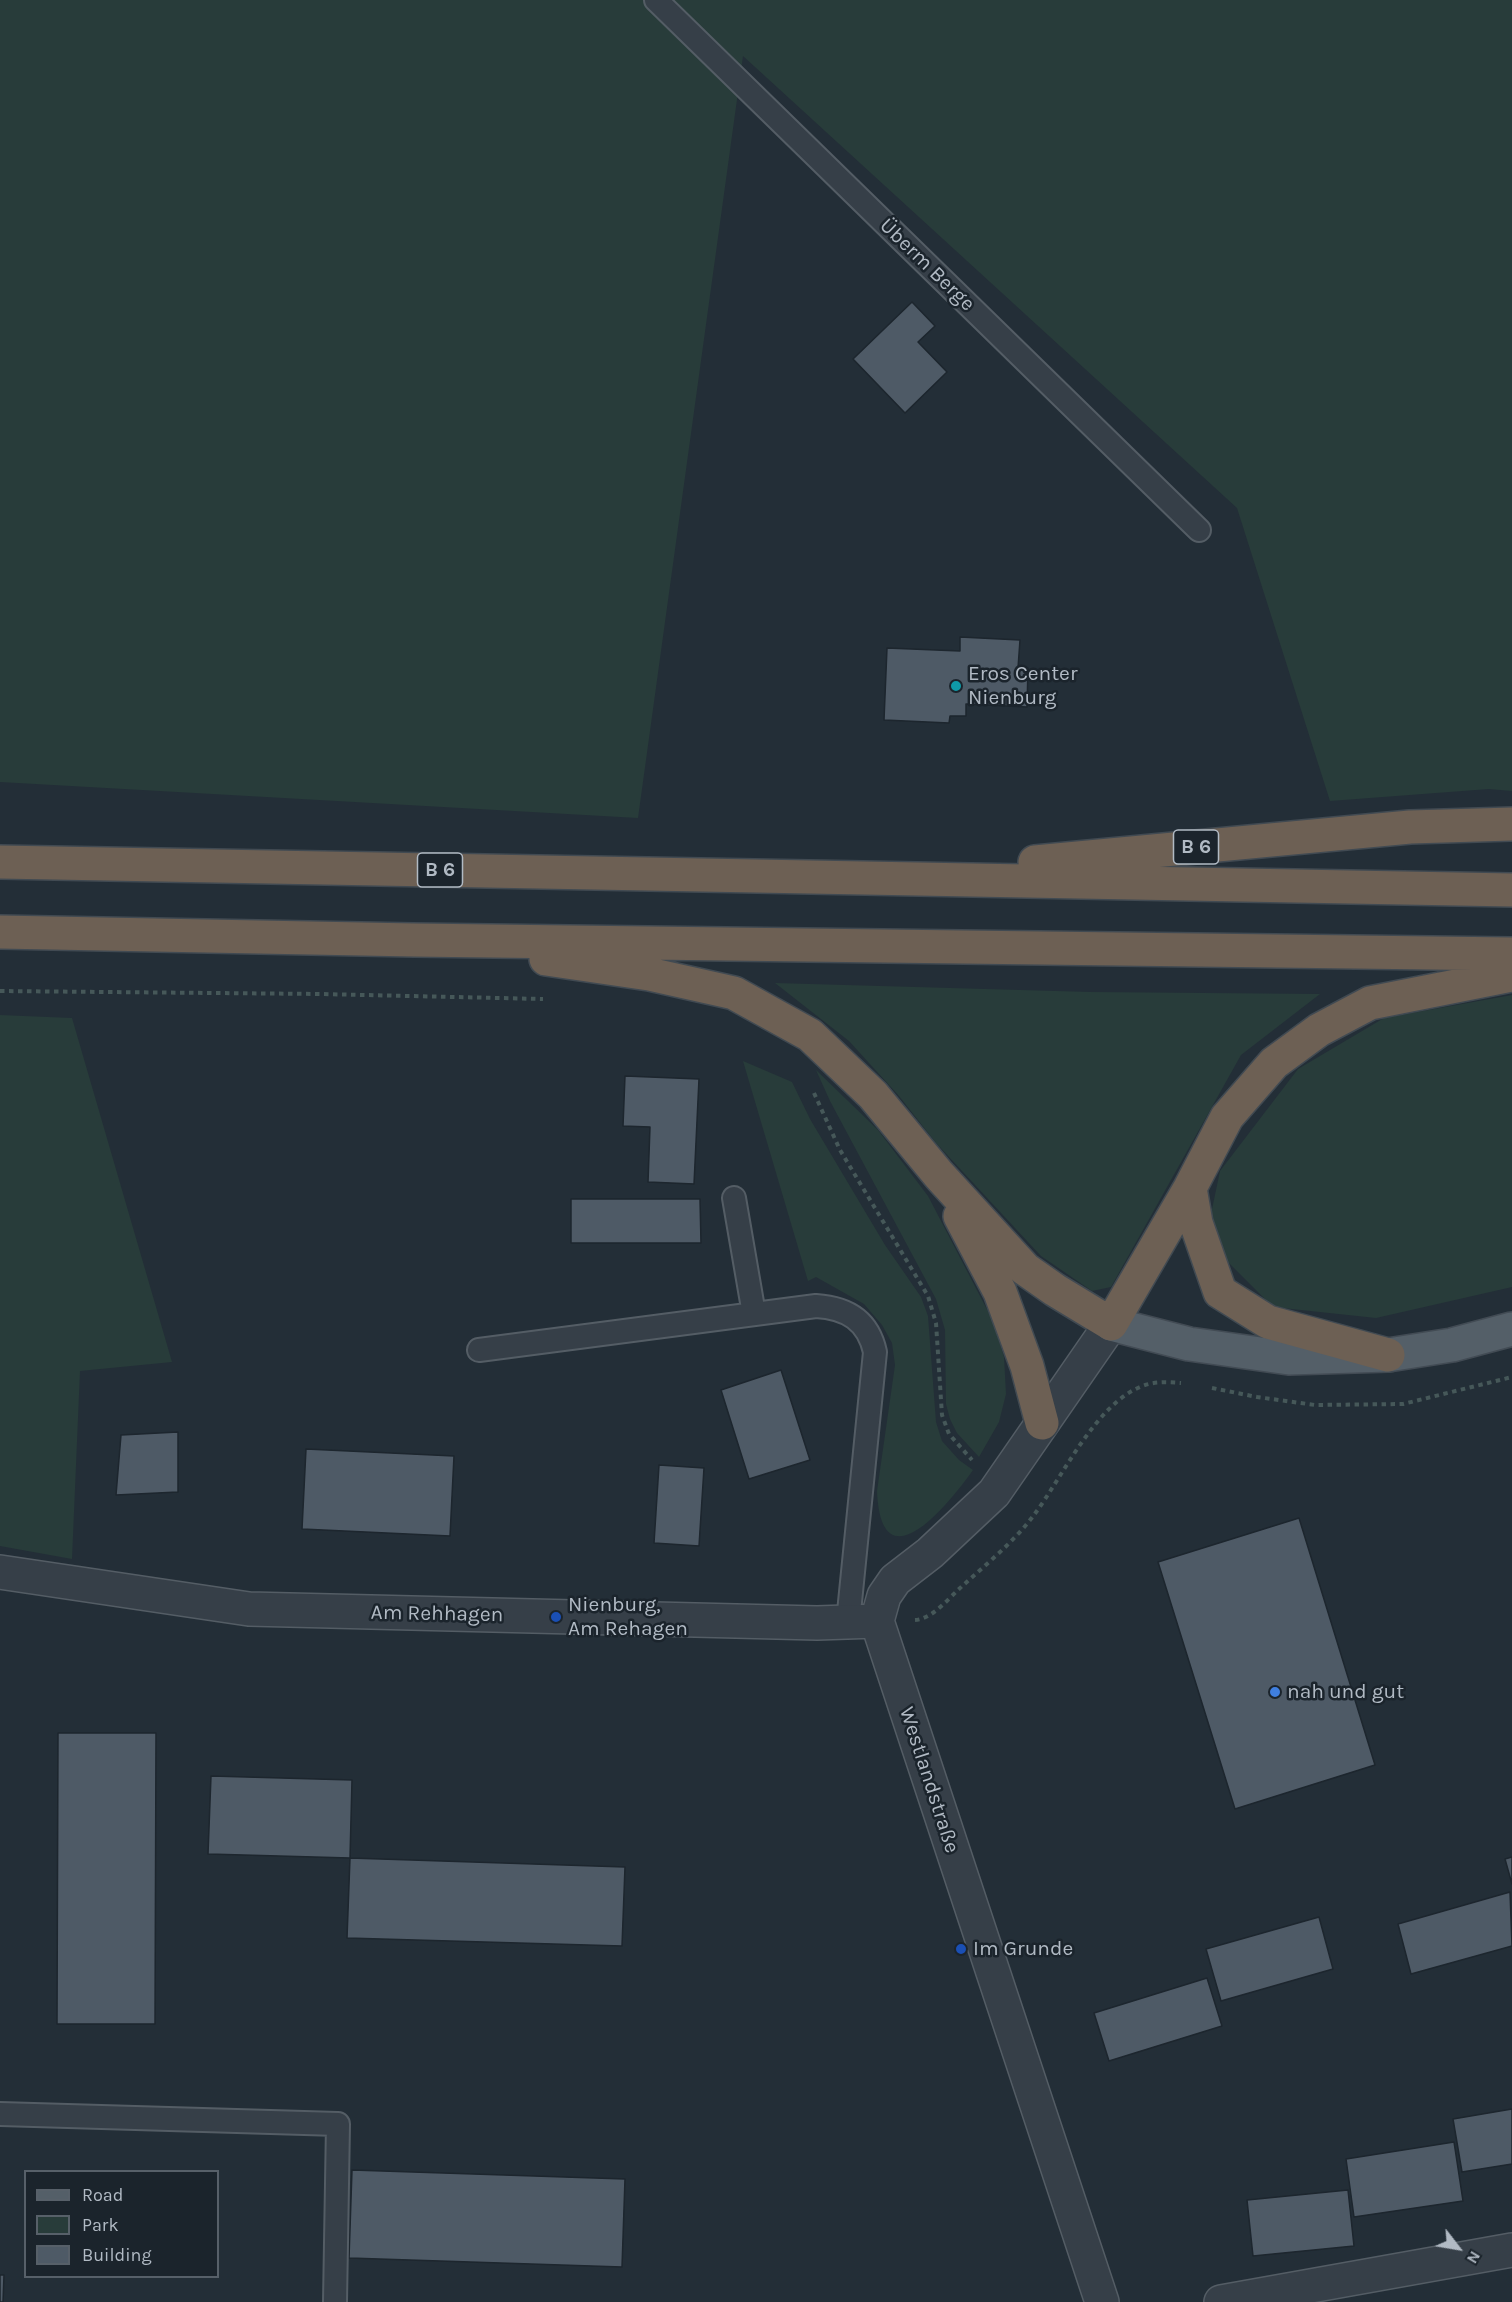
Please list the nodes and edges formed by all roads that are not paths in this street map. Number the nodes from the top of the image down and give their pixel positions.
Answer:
1 (656, 0) edge
2 (1199, 530) dead end
3 (1512, 824) edge
4 (0, 862) edge
5 (881, 877) junction
6 (1512, 890) edge
7 (0, 932) edge
8 (414, 940) junction
9 (1512, 954) edge
10 (1512, 975) edge
11 (939, 1175) junction
12 (1190, 1188) junction
13 (734, 1198) dead end
14 (754, 1314) junction
15 (1111, 1324) junction
16 (1512, 1329) edge
17 (479, 1350) dead end
18 (1388, 1355) junction
19 (1042, 1423) junction
20 (0, 1572) edge
21 (863, 1622) junction
22 (0, 2114) edge
23 (1512, 2250) edge
24 (335, 2302) edge
25 (1102, 2302) edge
26 (1221, 2302) edge

1 - 2 lane, Überm Berge
3 - 5 highway, B 6
4 - 5 highway, B 6
5 - 6 highway, B 6
7 - 8 highway
8 - 9 highway
8 - 11 highway
10 - 12 highway
11 - 15 highway
11 - 19 highway
12 - 15 highway
12 - 18 highway
13 - 14 lane
14 - 17 lane
14 - 21 lane
15 - 18 main road
15 - 19 street
16 - 18 main road
19 - 21 street
20 - 21 street, Am Rehhagen
21 - 25 street, Westlandstraße
22 - 24 lane
23 - 26 street

